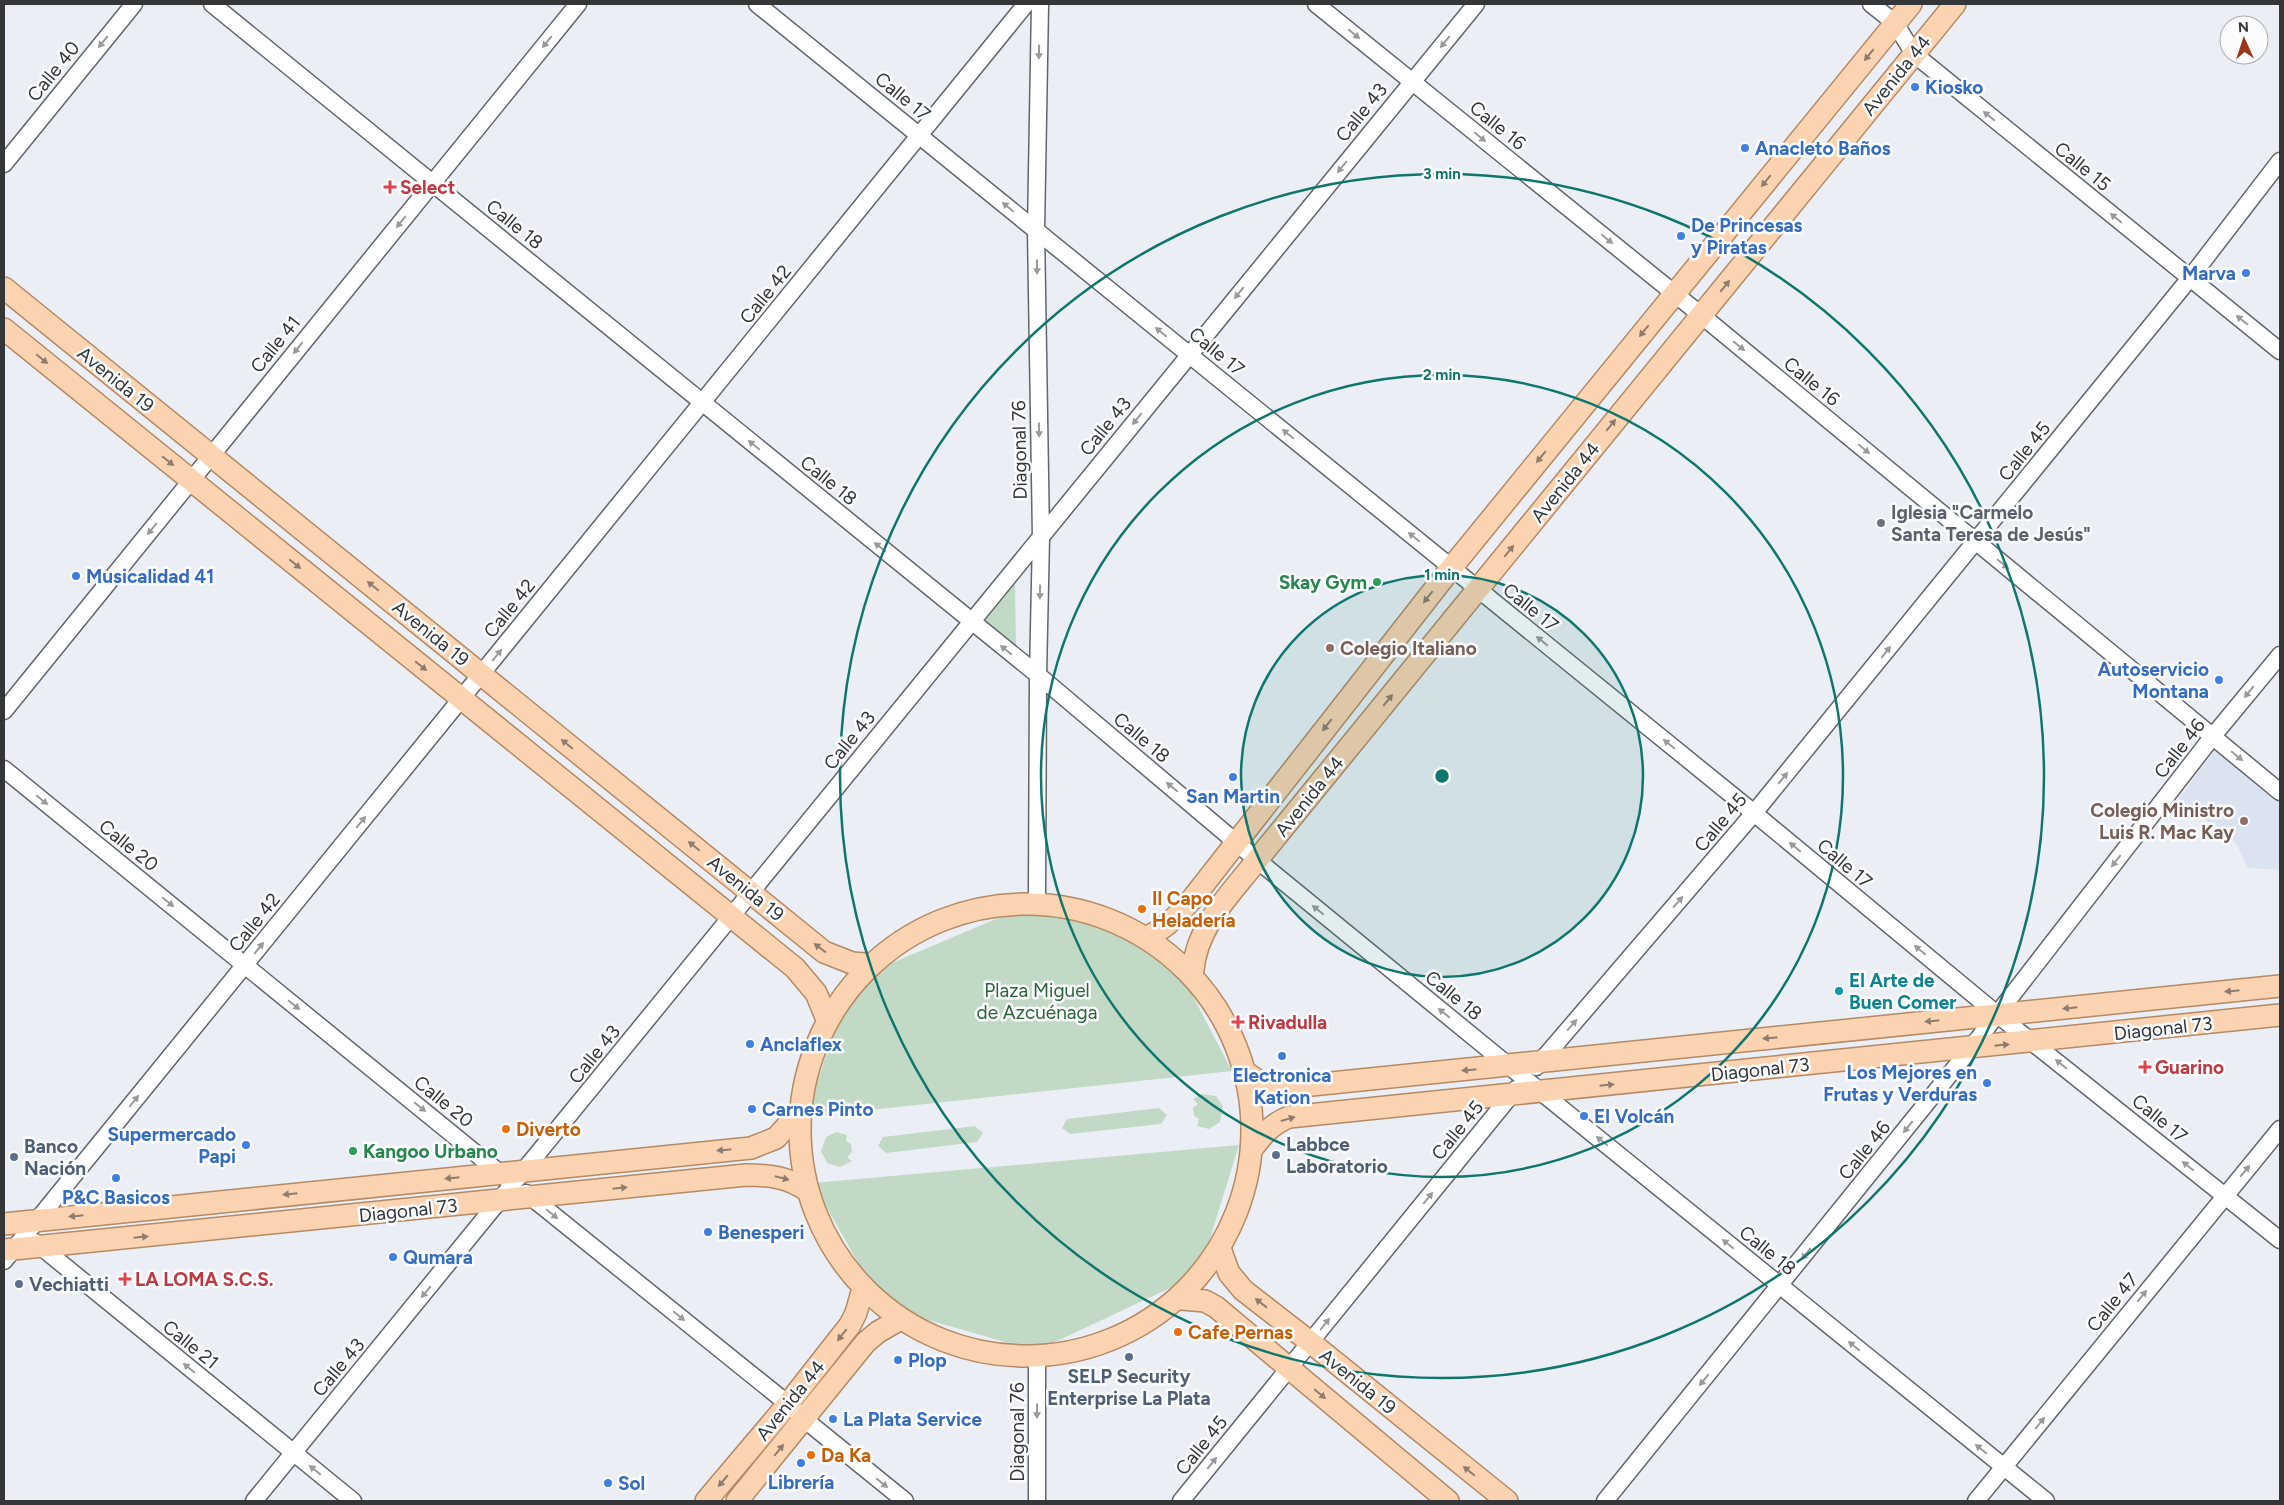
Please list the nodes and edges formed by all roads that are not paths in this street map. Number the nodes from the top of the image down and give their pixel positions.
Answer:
1 (134, 4) edge
2 (212, 4) edge
3 (578, 4) edge
4 (757, 4) edge
5 (1026, 4) edge
6 (1040, 4) edge
7 (1316, 4) edge
8 (1476, 4) edge
9 (1871, 4) edge
10 (1911, 4) edge
11 (1955, 4) edge
12 (1895, 23) junction
13 (1914, 54) junction
14 (1412, 82) junction
15 (920, 136) junction
16 (2280, 161) edge
17 (4, 164) edge
18 (432, 183) junction
19 (1036, 230) junction
20 (2190, 278) junction
21 (4, 288) edge
22 (1675, 294) junction
23 (1701, 315) junction
24 (4, 329) edge
25 (2280, 350) edge
26 (1190, 355) junction
27 (702, 402) junction
28 (211, 456) junction
29 (191, 480) junction
30 (1041, 537) junction
31 (1976, 542) junction
32 (1452, 568) junction
33 (1478, 589) junction
34 (972, 621) junction
35 (2280, 655) edge
36 (482, 674) junction
37 (1038, 675) junction
38 (462, 698) junction
39 (4, 710) edge
40 (2213, 736) junction
41 (4, 769) edge
42 (2280, 792) edge
43 (1754, 813) junction
44 (1236, 841) junction
45 (1257, 860) junction
46 (751, 892) junction
47 (1037, 895) junction
48 (731, 916) junction
49 (1150, 935) junction
50 (245, 964) junction
51 (865, 964) junction
52 (1193, 970) junction
53 (2280, 986) edge
54 (1998, 1014) junction
55 (2280, 1015) edge
56 (826, 1017) junction
57 (2033, 1042) junction
58 (1971, 1048) junction
59 (1540, 1062) junction
60 (1509, 1066) junction
61 (1247, 1074) junction
62 (1526, 1088) junction
63 (796, 1116) junction
64 (2280, 1129) edge
65 (1252, 1149) junction
66 (510, 1182) junction
67 (808, 1191) junction
68 (2224, 1195) junction
69 (530, 1197) junction
70 (16, 1236) edge
71 (2280, 1240) edge
72 (1221, 1251) junction
73 (1780, 1286) junction
74 (862, 1292) junction
75 (1182, 1299) junction
76 (897, 1321) junction
77 (1310, 1342) junction
78 (1037, 1362) junction
79 (1289, 1368) junction
80 (788, 1404) junction
81 (804, 1419) junction
82 (293, 1452) junction
83 (2004, 1467) junction
84 (254, 1501) edge
85 (353, 1501) edge
86 (706, 1501) edge
87 (737, 1501) edge
88 (905, 1501) edge
89 (1037, 1501) edge
90 (1181, 1501) edge
91 (1448, 1501) edge
92 (1507, 1501) edge
93 (1605, 1501) edge
94 (1976, 1501) edge
95 (2046, 1501) edge

1 -> 17 street, Calle 40
2 - 18 street, Calle 18
3 -> 18 street, Calle 41
4 - 15 street, Calle 17
5 - 15 street, Calle 42
6 -> 19 street, Diagonal 76
7 -> 14 street, Calle 16
8 -> 14 street, Calle 43
9 - 12 street, Calle 15
10 - 12 main road, Avenida 44
11 - 13 main road, Avenida 44
12 - 13 street, Calle 15
12 -> 22 main road, Avenida 44
20 -> 13 street, Calle 15
23 -> 13 main road, Avenida 44
14 -> 22 street, Calle 16
14 -> 26 street, Calle 43
19 -> 15 street, Calle 17
15 - 27 street, Calle 42
16 - 20 street, Calle 45
18 - 27 street, Calle 18
18 -> 28 street, Calle 41
26 -> 19 street, Calle 17
19 -> 30 street, Diagonal 76
25 -> 20 street, Calle 15
20 - 31 street, Calle 45
21 - 28 main road, Avenida 19
22 - 23 street, Calle 16
22 -> 32 main road, Avenida 44
23 -> 31 street, Calle 16
33 -> 23 main road, Avenida 44
24 -> 29 main road, Avenida 19
26 -> 30 street, Calle 43
32 -> 26 street, Calle 17
34 -> 27 street, Calle 18
36 -> 27 street, Calle 42
28 - 29 street, Calle 41
36 -> 28 main road, Avenida 19
29 -> 38 main road, Avenida 19
29 -> 39 street, Calle 41
30 - 34 street, Calle 43
30 -> 37 street, Diagonal 76
31 -> 40 street, Calle 16
43 -> 31 street, Calle 45
32 - 33 street, Calle 17
32 -> 44 main road, Avenida 44
43 -> 33 street, Calle 17
45 -> 33 main road, Avenida 44
37 -> 34 street, Calle 18
34 - 46 street, Calle 43
35 -> 40 street, Calle 46
36 - 38 street, Calle 42
46 -> 36 main road, Avenida 19
44 -> 37 street, Calle 18
37 - 47 street, Diagonal 76
38 - 48 main road, Avenida 19
50 -> 38 street, Calle 42
40 -> 42 street, Calle 16
40 -> 54 street, Calle 46
41 -> 50 street, Calle 20
54 -> 43 street, Calle 17
59 -> 43 street, Calle 45
44 - 45 street, Calle 18
44 - 49 main road, Avenida 44
45 - 52 main road, Avenida 44
60 -> 45 street, Calle 18
46 - 48 street, Calle 43
51 -> 46 main road, Avenida 19
47 - 49 main road
47 - 51 main road
48 - 56 main road, Avenida 19
48 - 66 street, Calle 43
49 - 52 main road
50 -> 66 street, Calle 20
70 -> 50 street, Calle 42
51 - 56 main road
52 - 61 main road
53 -> 54 main road, Diagonal 73
54 - 57 street, Calle 17
54 - 58 street, Calle 46
54 -> 59 main road, Diagonal 73
55 - 57 main road, Diagonal 73
56 - 63 main road
58 -> 57 main road, Diagonal 73
68 -> 57 street, Calle 17
62 -> 58 main road, Diagonal 73
58 -> 73 street, Calle 46
59 - 60 main road, Diagonal 73
59 - 62 street, Calle 45
60 -> 61 main road, Diagonal 73
60 - 62 street, Calle 18
61 - 65 main road
65 -> 62 main road, Diagonal 73
73 -> 62 street, Calle 18
77 -> 62 street, Calle 45
63 -> 66 main road, Diagonal 73
63 - 67 main road
68 -> 64 street, Calle 47
65 - 72 main road
66 - 69 main road, Diagonal 73
66 - 70 main road, Diagonal 73
66 -> 82 street, Calle 43
69 -> 67 main road, Diagonal 73
67 - 74 main road
68 - 71 street, Calle 17
83 -> 68 street, Calle 47
69 -> 80 street
82 -> 70 street, Calle 21
72 - 75 main road
77 -> 72 main road, Avenida 19
83 -> 73 street, Calle 18
73 -> 93 street, Calle 46
74 - 76 main road
74 -> 80 main road, Avenida 44
75 - 78 main road
75 - 79 main road, Avenida 19
76 - 78 main road
76 - 81 main road, Avenida 44
77 - 79 street, Calle 45
92 -> 77 main road, Avenida 19
78 -> 89 street, Diagonal 76
90 -> 79 street, Calle 45
79 -> 91 main road, Avenida 19
80 - 81 street
80 -> 86 main road, Avenida 44
87 -> 81 main road, Avenida 44
81 -> 88 street
82 - 84 street, Calle 43
85 -> 82 street, Calle 21
83 - 94 street, Calle 47
83 - 95 street, Calle 18

